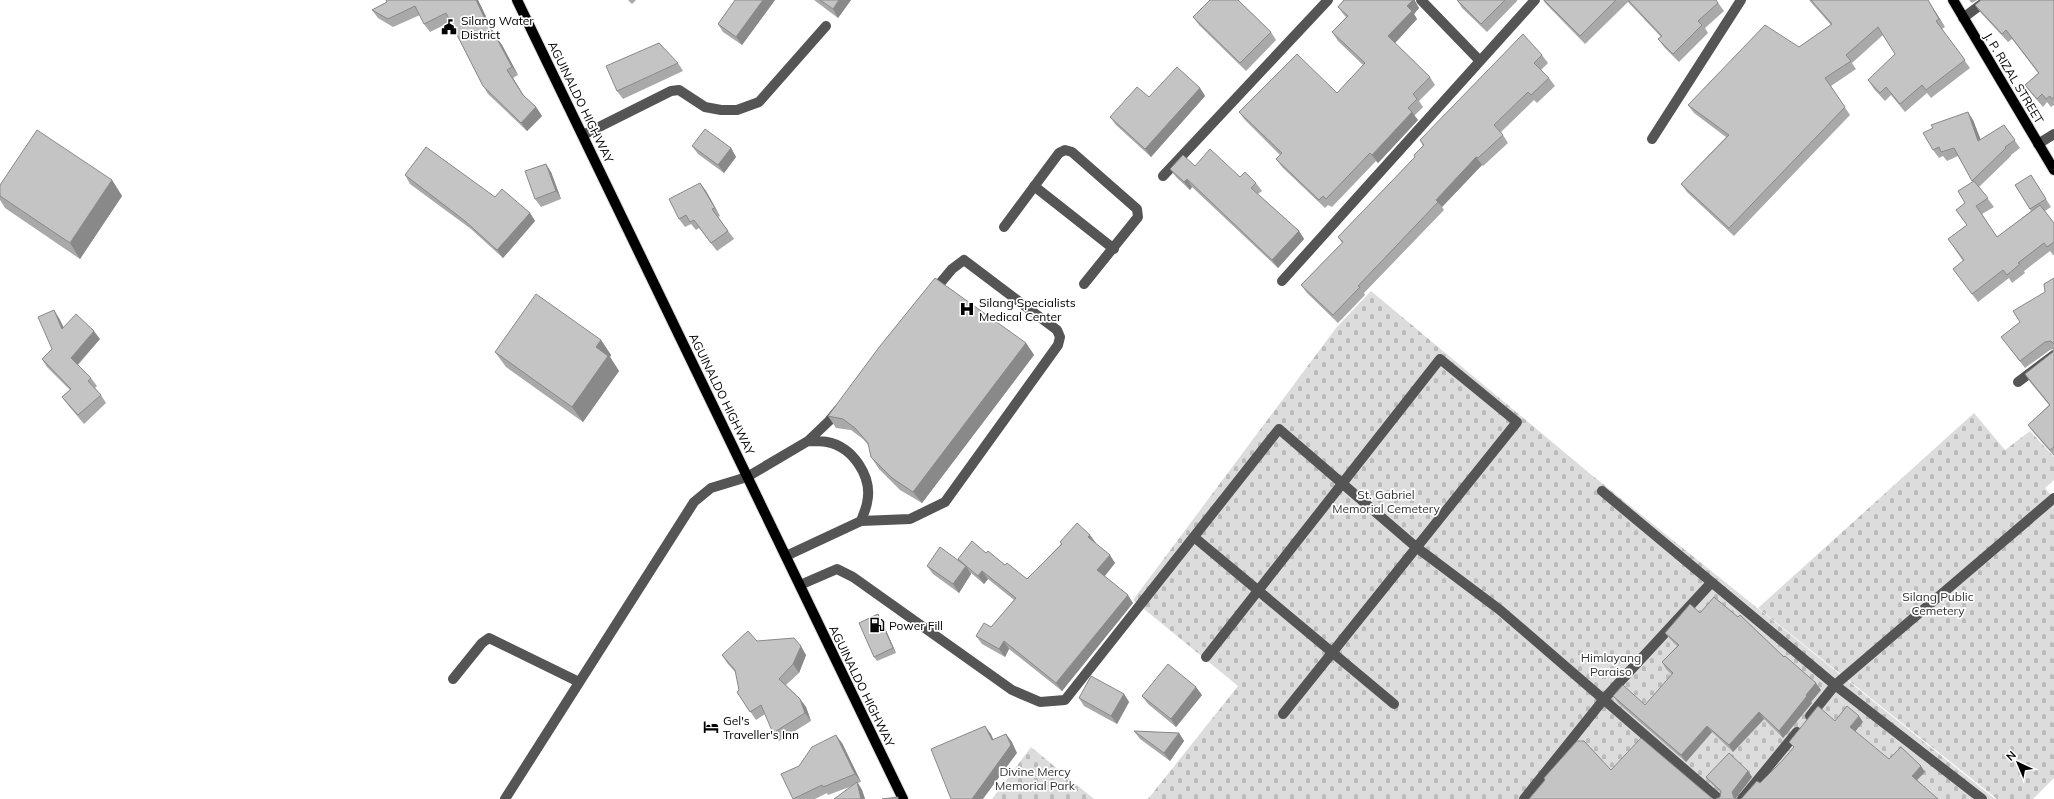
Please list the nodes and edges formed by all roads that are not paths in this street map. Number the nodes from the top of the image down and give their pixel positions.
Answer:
1 (518, 0) edge
2 (1328, 0) edge
3 (1421, 0) edge
4 (1535, 0) edge
5 (1741, 0) edge
6 (1953, 0) edge
7 (1987, 0) edge
8 (1963, 18) junction
9 (826, 26) dead end
10 (1480, 61) junction
11 (2054, 134) edge
12 (583, 135) junction
13 (1652, 140) dead end
14 (2038, 144) junction
15 (2054, 170) edge
16 (1163, 176) dead end
17 (1034, 186) junction
18 (1004, 227) dead end
19 (1114, 249) junction
20 (1282, 281) dead end
21 (1084, 284) dead end
22 (923, 304) edge
23 (2054, 355) edge
24 (2018, 382) dead end
25 (844, 403) edge
26 (808, 441) junction
27 (747, 477) junction
28 (1342, 483) junction
29 (1602, 491) dead end
30 (2054, 498) edge
31 (861, 521) junction
32 (1194, 537) junction
33 (1416, 547) junction
34 (786, 556) junction
35 (1711, 584) junction
36 (800, 585) junction
37 (1258, 590) junction
38 (1332, 652) junction
39 (1206, 657) dead end
40 (453, 679) dead end
41 (579, 682) junction
42 (1835, 685) junction
43 (1604, 699) junction
44 (1394, 704) dead end
45 (1283, 714) dead end
46 (505, 799) edge
47 (903, 799) edge
48 (1524, 799) edge
49 (1719, 799) edge
50 (1742, 799) edge
51 (1982, 799) edge

1 - 12 main road, AGUINALDO HIGHWAY
2 - 16 street
3 - 10 street
4 - 10 street
5 - 13 street
6 - 8 main road, J. P. RIZAL STREET
7 - 8 street
8 - 14 main road, J. P. RIZAL STREET
9 - 12 street
10 - 20 street
11 - 14 street
12 - 27 main road, AGUINALDO HIGHWAY
14 - 15 main road, J. P. RIZAL STREET
17 - 18 street
17 - 19 street
17 - 19 street
19 - 21 street
22 - 31 street
23 - 24 street
25 - 26 street
26 - 27 street
26 - 31 street
27 - 34 main road, AGUINALDO HIGHWAY
27 - 41 street
28 - 32 street
28 - 33 street
28 - 33 street
28 - 37 street
29 - 35 street
30 - 42 street
31 - 34 street
32 - 36 street
32 - 37 street
33 - 38 street
33 - 43 street
34 - 36 main road, AGUINALDO HIGHWAY
35 - 42 street
35 - 43 street
36 - 47 main road, AGUINALDO HIGHWAY
37 - 38 street
37 - 39 street
38 - 44 street
38 - 45 street
40 - 41 street
41 - 46 street
42 - 50 street
42 - 51 street
43 - 48 street
43 - 49 street

